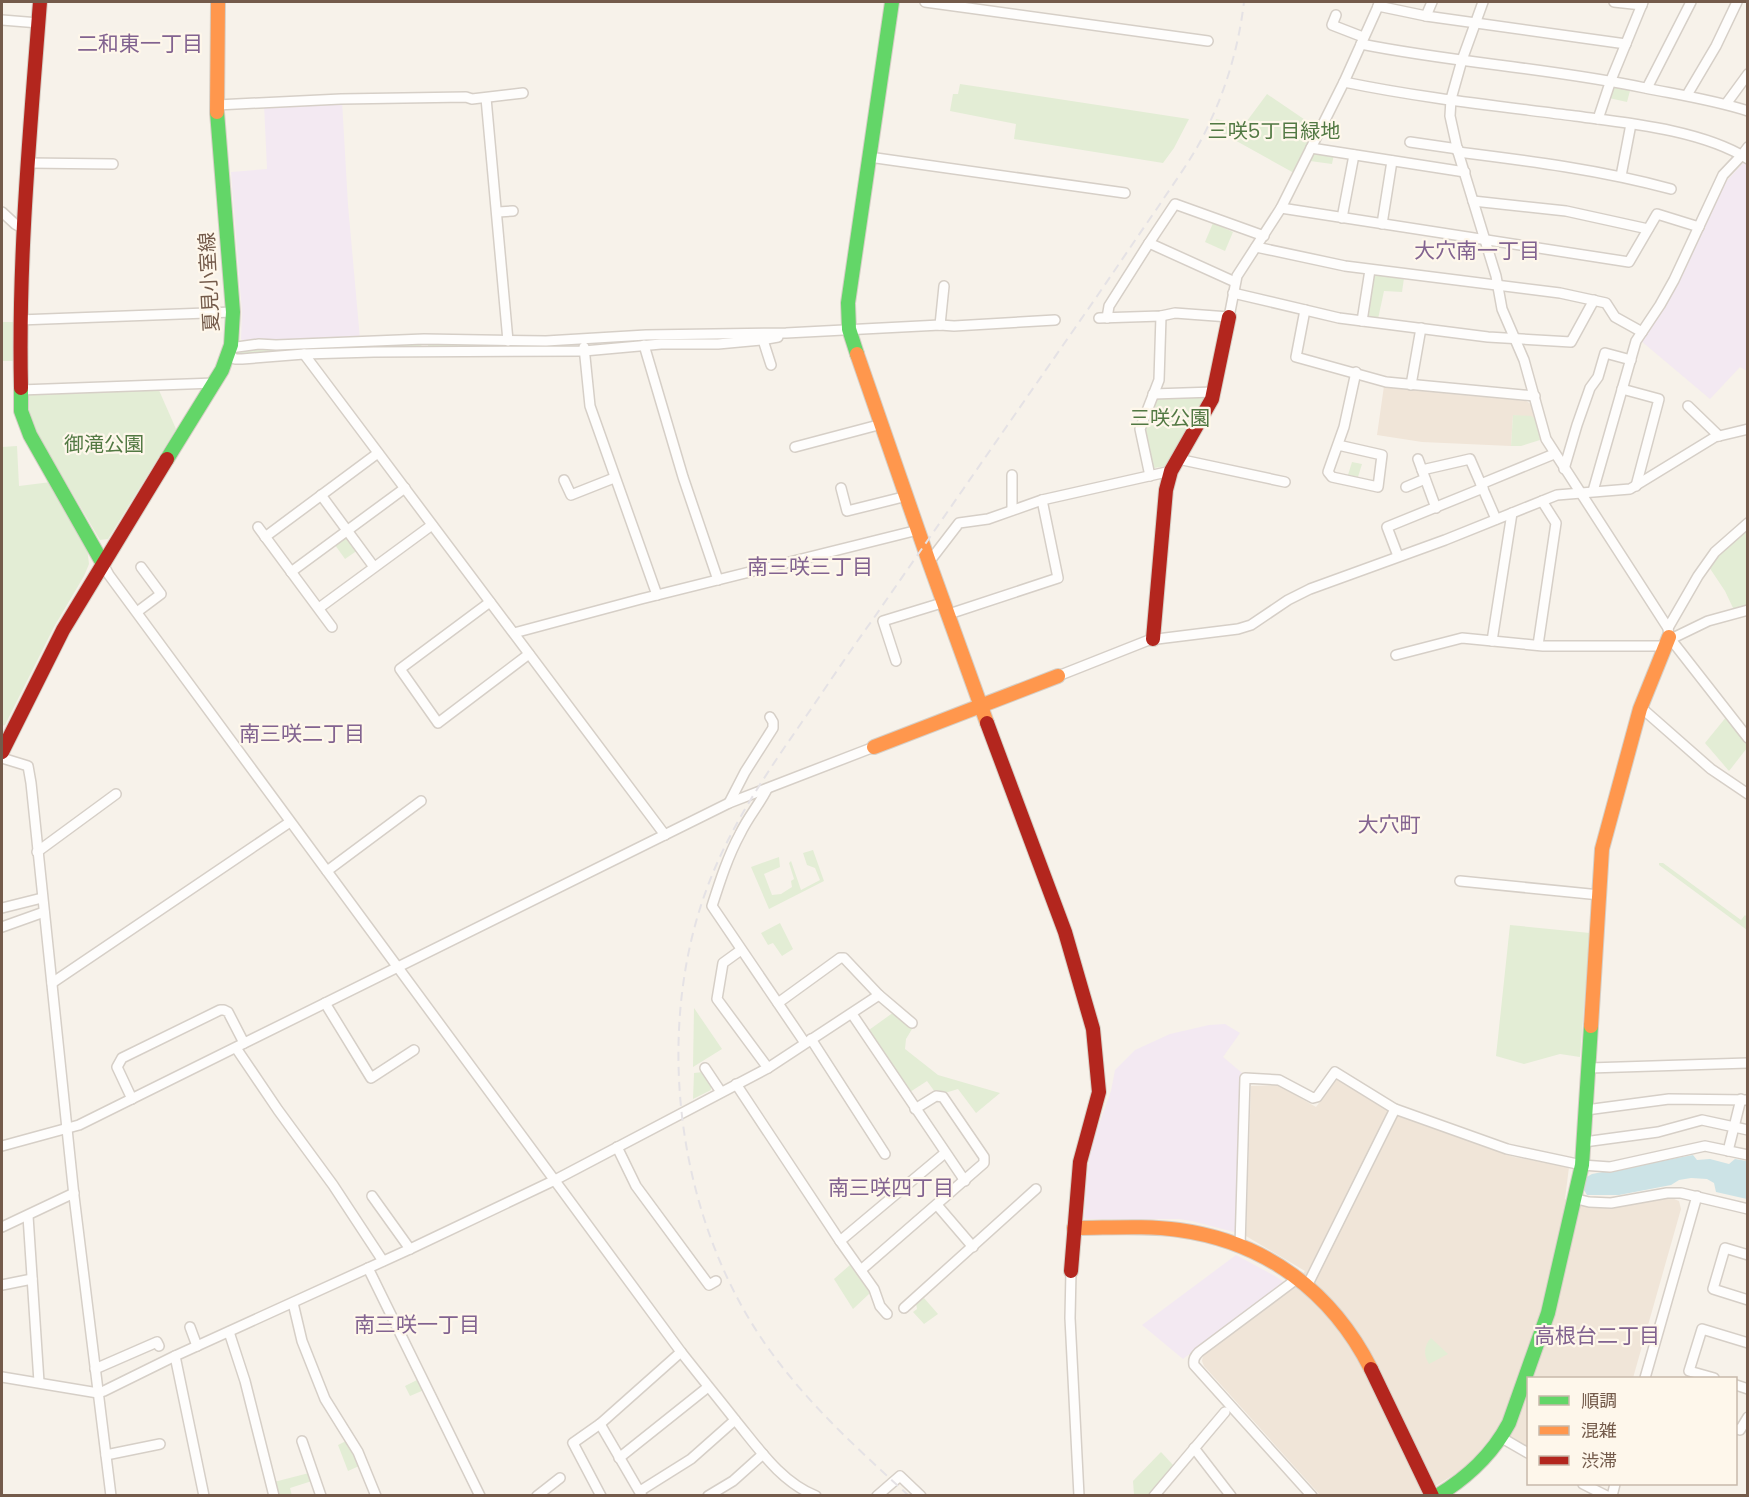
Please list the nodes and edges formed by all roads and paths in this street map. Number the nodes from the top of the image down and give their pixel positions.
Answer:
1 (40, 2) edge
2 (218, 2) edge
3 (892, 2) edge
4 (925, 2) edge
5 (1432, 2) edge
6 (1483, 2) edge
7 (1614, 2) edge
8 (1691, 2) edge
9 (1737, 2) edge
10 (1642, 3) edge
11 (1379, 4) edge
12 (1336, 15) dead end
13 (1426, 16) junction
14 (2, 21) edge
15 (39, 23) junction
16 (1474, 23) junction
17 (1362, 40) junction
18 (1208, 41) dead end
19 (1626, 44) junction
20 (1462, 60) junction
21 (1748, 74) edge
22 (1611, 80) junction
23 (1344, 82) junction
24 (1647, 88) junction
25 (523, 93) dead end
26 (1687, 95) junction
27 (486, 98) junction
28 (1451, 99) junction
29 (1726, 104) junction
30 (217, 105) junction
31 (1748, 111) edge
32 (1598, 119) junction
33 (1631, 124) junction
34 (1410, 142) dead end
35 (1311, 148) junction
36 (1458, 151) junction
37 (1746, 154) edge
38 (1354, 155) junction
39 (869, 157) junction
40 (1392, 161) junction
41 (27, 163) junction
42 (113, 164) dead end
43 (1464, 172) junction
44 (1621, 176) junction
45 (1671, 189) dead end
46 (1125, 193) dead end
47 (1473, 201) junction
48 (1281, 208) junction
49 (513, 211) dead end
50 (2, 212) edge
51 (498, 212) junction
52 (1342, 218) junction
53 (1382, 224) junction
54 (1699, 226) junction
55 (22, 228) junction
56 (1648, 229) junction
57 (1264, 236) junction
58 (1486, 240) junction
59 (1149, 243) junction
60 (1256, 248) junction
61 (1370, 270) junction
62 (1234, 282) junction
63 (1498, 285) junction
64 (944, 286) dead end
65 (1233, 293) junction
66 (1594, 300) junction
67 (1305, 310) junction
68 (233, 312) junction
69 (1161, 316) junction
70 (1229, 317) junction
71 (18, 320) junction
72 (1055, 320) dead end
73 (1362, 321) junction
74 (940, 325) junction
75 (1420, 328) junction
76 (849, 329) junction
77 (1642, 332) junction
78 (786, 333) junction
79 (584, 338) junction
80 (424, 339) junction
81 (673, 339) junction
82 (763, 340) junction
83 (1515, 340) junction
84 (508, 341) junction
85 (644, 345) junction
86 (229, 351) junction
87 (425, 351) junction
88 (584, 351) junction
89 (304, 354) junction
90 (1631, 360) junction
91 (771, 365) dead end
92 (1356, 372) junction
93 (215, 383) junction
94 (1411, 385) junction
95 (1622, 389) junction
96 (20, 390) junction
97 (1214, 392) junction
98 (1153, 394) junction
99 (1534, 396) junction
100 (1688, 406) dead end
101 (882, 424) junction
102 (1748, 429) edge
103 (1719, 436) junction
104 (1338, 445) junction
105 (795, 447) dead end
106 (378, 453) junction
107 (1554, 454) junction
108 (1418, 459) dead end
109 (1175, 465) junction
110 (1564, 469) junction
111 (1012, 475) dead end
112 (1423, 475) junction
113 (1150, 476) junction
114 (614, 478) junction
115 (564, 480) dead end
116 (1285, 482) dead end
117 (1482, 486) junction
118 (1636, 486) junction
119 (1406, 487) dead end
120 (405, 488) junction
121 (841, 488) dead end
122 (1579, 492) junction
123 (1593, 492) junction
124 (321, 495) junction
125 (907, 496) junction
126 (1042, 500) junction
127 (1542, 501) junction
128 (1436, 508) junction
129 (1012, 510) junction
130 (1512, 513) junction
131 (1496, 519) junction
132 (1748, 523) edge
133 (432, 525) junction
134 (258, 526) dead end
135 (918, 530) junction
136 (347, 531) junction
137 (265, 537) junction
138 (1398, 556) junction
139 (102, 562) junction
140 (929, 562) junction
141 (141, 567) dead end
142 (374, 567) junction
143 (291, 572) junction
144 (718, 580) junction
145 (657, 595) junction
146 (490, 602) junction
147 (319, 608) junction
148 (947, 608) junction
149 (1748, 610) edge
150 (137, 612) junction
151 (332, 627) dead end
152 (513, 633) junction
153 (1667, 637) junction
154 (1153, 639) junction
155 (1492, 641) junction
156 (1538, 645) junction
157 (529, 654) junction
158 (1396, 655) dead end
159 (896, 661) dead end
160 (1058, 676) joint
161 (982, 705) junction
162 (1640, 709) junction
163 (770, 717) dead end
164 (1748, 738) edge
165 (874, 747) joint
166 (2, 752) edge
167 (2, 758) edge
168 (767, 789) junction
169 (116, 794) dead end
170 (1748, 794) edge
171 (422, 801) dead end
172 (729, 803) junction
173 (290, 822) junction
174 (665, 835) junction
175 (37, 852) junction
176 (327, 871) junction
177 (1460, 881) dead end
178 (1600, 895) junction
179 (42, 897) junction
180 (2, 908) edge
181 (44, 912) junction
182 (2, 927) edge
183 (741, 950) junction
184 (398, 967) junction
185 (52, 983) junction
186 (879, 994) junction
187 (325, 1003) junction
188 (778, 1003) junction
189 (852, 1014) junction
190 (912, 1023) dead end
191 (808, 1041) junction
192 (240, 1046) junction
193 (414, 1050) dead end
194 (1748, 1063) edge
195 (705, 1068) dead end
196 (768, 1068) junction
197 (1589, 1068) junction
198 (736, 1084) junction
199 (722, 1092) junction
200 (132, 1099) junction
201 (1744, 1100) edge
202 (915, 1110) junction
203 (1395, 1110) junction
204 (1586, 1110) junction
205 (1734, 1127) junction
206 (68, 1128) junction
207 (1748, 1130) edge
208 (1584, 1142) junction
209 (2, 1146) edge
210 (617, 1147) junction
211 (1728, 1151) junction
212 (945, 1153) junction
213 (885, 1154) dead end
214 (1748, 1155) edge
215 (1582, 1165) junction
216 (555, 1180) junction
217 (965, 1181) junction
218 (1036, 1189) dead end
219 (74, 1193) junction
220 (372, 1196) dead end
221 (1697, 1196) junction
222 (1574, 1198) junction
223 (937, 1204) junction
224 (1748, 1209) edge
225 (28, 1216) junction
226 (2, 1227) edge
227 (1074, 1228) junction
228 (840, 1241) junction
229 (1240, 1246) junction
230 (973, 1247) junction
231 (410, 1250) junction
232 (1748, 1255) edge
233 (383, 1261) junction
234 (368, 1268) junction
235 (861, 1270) junction
236 (1071, 1271) joint
237 (32, 1279) junction
238 (716, 1281) dead end
239 (1303, 1282) junction
240 (2, 1285) edge
241 (1748, 1300) edge
242 (293, 1303) junction
243 (904, 1308) dead end
244 (887, 1314) dead end
245 (190, 1327) dead end
246 (229, 1332) junction
247 (1748, 1342) edge
248 (159, 1346) dead end
249 (197, 1346) junction
250 (681, 1352) junction
251 (175, 1356) junction
252 (95, 1369) junction
253 (2, 1377) edge
254 (1645, 1377) edge
255 (1710, 1377) edge
256 (39, 1382) junction
257 (708, 1387) junction
258 (98, 1393) junction
259 (1225, 1412) dead end
260 (1748, 1417) edge
261 (735, 1420) junction
262 (600, 1425) junction
263 (1737, 1429) edge
264 (1502, 1438) junction
265 (302, 1441) dead end
266 (160, 1444) dead end
267 (1194, 1448) junction
268 (1527, 1453) edge
269 (763, 1454) junction
270 (106, 1455) junction
271 (619, 1458) junction
272 (560, 1478) dead end
273 (1585, 1485) edge
274 (641, 1493) edge
275 (111, 1496) edge
276 (204, 1496) edge
277 (274, 1496) edge
278 (321, 1496) edge
279 (376, 1496) edge
280 (480, 1496) edge
281 (537, 1496) edge
282 (601, 1496) edge
283 (708, 1496) edge
284 (816, 1496) edge
285 (877, 1496) edge
286 (921, 1496) edge
287 (1079, 1496) edge
288 (1154, 1496) edge
289 (1231, 1496) edge
290 (1312, 1496) edge
291 (1432, 1496) edge
292 (1437, 1496) edge
293 (1607, 1496) edge

1 - 15 street
2 - 30 street, 夏見小室線
3 - 39 street
4 - 18 street
5 - 13 street
6 - 16 street
7 - 10 street
8 - 24 street
9 - 26 street
10 - 19 street
11 - 13 street
11 - 17 street
12 - 17 street
13 - 16 street
14 - 15 street
15 - 41 street
16 - 19 street
16 - 20 street
17 - 20 street
17 - 23 street
19 - 22 street
20 - 22 street
20 - 28 street
21 - 29 street
22 - 24 street
22 - 32 street
23 - 28 street
23 - 35 street
24 - 26 street
25 - 27 street
26 - 29 street
27 - 30 street
27 - 51 street
28 - 32 street
28 - 36 street
29 - 31 street
30 - 68 street, 夏見小室線
32 - 33 street
33 - 37 street
33 - 44 street
34 - 36 street
35 - 38 street
35 - 48 street
36 - 43 street
36 - 44 street
37 - 54 street
38 - 40 street
38 - 52 street
39 - 46 street
39 - 76 street
40 - 43 street
40 - 53 street
41 - 42 street
41 - 55 street
43 - 47 street
44 - 45 street
47 - 56 street
47 - 58 street
48 - 52 street
48 - 57 street
49 - 51 street
50 - 55 street
51 - 84 street
52 - 53 street
53 - 58 street
54 - 56 street
54 - 77 street
55 - 71 street
56 - 58 street
57 - 59 street
57 - 60 street
58 - 63 street
59 - 62 street
59 - 69 street
60 - 61 street
60 - 62 street
61 - 63 street
61 - 73 street
62 - 65 street
63 - 66 street
63 - 83 street
64 - 74 street
65 - 67 street
65 - 70 street
66 - 77 street
66 - 83 street
67 - 73 street
67 - 92 street
68 - 71 street
68 - 86 street, 夏見小室線
69 - 70 street
69 - 98 street
70 - 97 street
71 - 96 street
72 - 74 street
73 - 75 street
74 - 76 street
75 - 83 street
75 - 94 street
76 - 78 street
76 - 101 street
77 - 90 street
78 - 81 street
78 - 82 street
79 - 81 street
79 - 84 street
79 - 88 street
80 - 84 street
80 - 86 street
80 - 87 street
81 - 82 street
81 - 85 street
82 - 91 street
83 - 99 street
85 - 88 street
85 - 144 street
86 - 89 street
86 - 93 street, 夏見小室線
87 - 88 street
87 - 89 street
88 - 114 street
89 - 106 street
90 - 95 street
90 - 110 street
92 - 94 street
92 - 104 street
93 - 96 street
93 - 139 street, 夏見小室線
94 - 99 street
95 - 118 street
95 - 123 street
96 - 139 street
97 - 98 street
97 - 109 street
98 - 113 street
99 - 107 street
100 - 103 street
101 - 105 street
101 - 125 street
102 - 103 street
103 - 118 street
104 - 104 street
106 - 120 street
106 - 124 street
107 - 110 street
107 - 117 street
108 - 112 street
109 - 113 street
109 - 116 street
109 - 154 street
110 - 122 street
111 - 129 street
112 - 117 street
112 - 119 street
112 - 128 street
113 - 126 street
114 - 115 street
114 - 145 street
117 - 128 street
117 - 131 street
118 - 123 street
120 - 133 street
120 - 136 street
121 - 125 street
122 - 123 street
122 - 127 street
122 - 153 street
124 - 136 street
124 - 137 street
125 - 135 street
126 - 129 street
126 - 148 street
127 - 130 street
127 - 156 street
128 - 138 street
129 - 140 street
130 - 131 street
130 - 155 street
131 - 138 street
132 - 153 street
133 - 142 street
133 - 146 street
134 - 137 street
135 - 140 street
135 - 144 street
136 - 142 street
136 - 143 street
137 - 143 street
138 - 154 street
139 - 150 street
139 - 166 street, 夏見小室線
140 - 148 street
141 - 150 street
142 - 147 street
143 - 147 street
144 - 145 street
145 - 152 street
146 - 152 street
146 - 157 street
147 - 151 street
148 - 159 street
148 - 161 street
149 - 153 street
150 - 173 street
152 - 157 street
153 - 156 street
153 - 162 street
153 - 164 street
154 - 160 street
155 - 156 street
155 - 158 street
157 - 174 street
160 - 161 street
161 - 165 street
161 - 227 street
162 - 170 street
162 - 178 street
163 - 172 street
165 - 168 street
167 - 175 street
168 - 172 street
168 - 183 street
169 - 175 street
171 - 176 street
172 - 174 street
173 - 176 street
173 - 185 street
174 - 184 street
175 - 179 street
176 - 184 street
177 - 178 street
178 - 197 street
179 - 180 street
179 - 181 street
181 - 182 street
181 - 185 street
183 - 188 street
183 - 196 street
184 - 187 street
184 - 216 street
185 - 206 street
186 - 188 street
186 - 189 street
186 - 190 street
187 - 192 street
187 - 193 street
188 - 191 street
189 - 191 street
189 - 202 street
191 - 196 street
191 - 213 street
192 - 200 street
192 - 200 street
192 - 233 street
194 - 197 street
195 - 199 street
196 - 198 street
197 - 204 street
198 - 199 street
198 - 228 street
199 - 210 street
200 - 206 street
201 - 204 street
201 - 205 street
202 - 212 street
202 - 217 street
203 - 215 street
203 - 229 street
203 - 239 street
204 - 208 street
205 - 207 street
205 - 208 street
205 - 211 street
206 - 209 street
206 - 219 street
208 - 215 street
210 - 216 street
210 - 238 street
211 - 214 street
211 - 215 street
212 - 217 street
212 - 228 street
215 - 222 street
216 - 231 street
216 - 250 street
217 - 223 street
218 - 230 street
219 - 225 street
219 - 252 street
220 - 231 street
221 - 222 street
221 - 224 street
221 - 254 street
222 - 264 street
223 - 230 street
223 - 235 street
225 - 226 street
225 - 237 street
227 - 229 street
227 - 236 street
228 - 235 street
229 - 239 street
230 - 243 street
231 - 233 street
232 - 241 street
233 - 234 street
234 - 242 street
234 - 280 street
235 - 244 street
236 - 287 street
237 - 240 street
237 - 256 street
239 - 290 street
239 - 291 street
242 - 246 street
242 - 279 street
245 - 249 street
246 - 249 street
246 - 277 street
247 - 255 street
248 - 252 street
249 - 251 street
250 - 257 street
250 - 262 street
251 - 258 street
251 - 276 street
252 - 258 street
253 - 256 street
256 - 258 street
257 - 261 street
257 - 271 street
258 - 270 street
259 - 267 street
260 - 263 street
261 - 269 street
261 - 274 street
262 - 271 street
262 - 282 street
264 - 268 street
264 - 292 street
265 - 278 street
266 - 270 street
267 - 288 street
267 - 289 street
269 - 283 street
269 - 284 street
270 - 275 street
271 - 274 street
272 - 281 street
273 - 293 street
285 - 286 street

